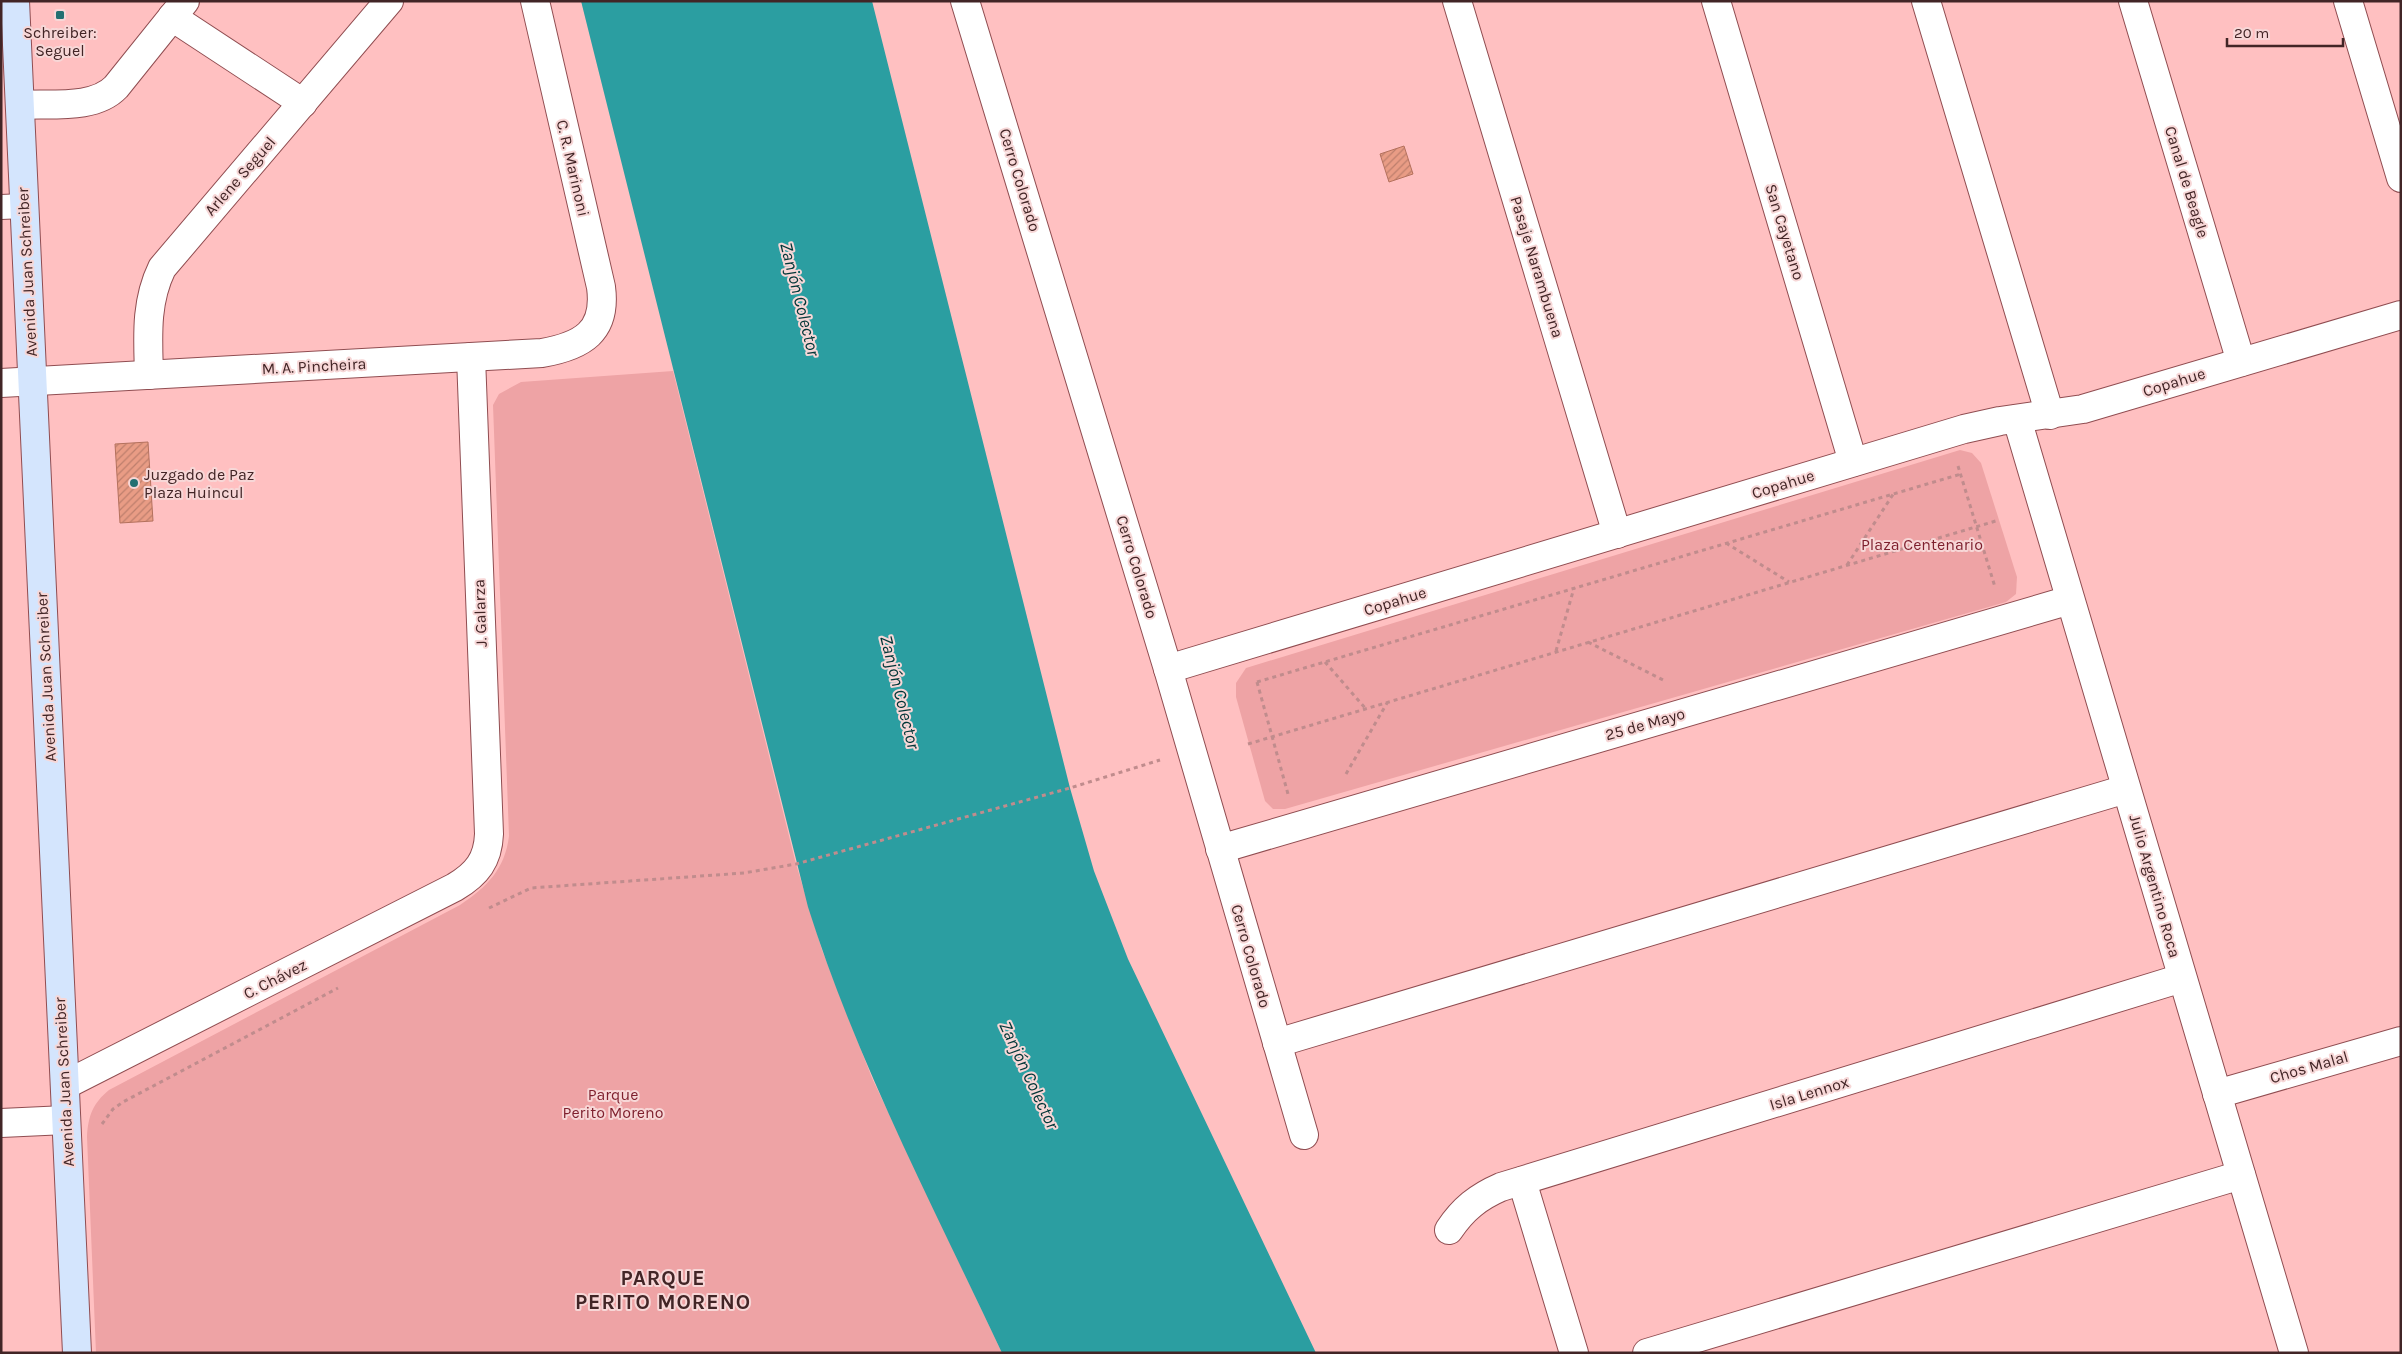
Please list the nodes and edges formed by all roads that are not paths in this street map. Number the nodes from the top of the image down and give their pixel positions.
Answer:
1 (15, 1) edge
2 (389, 1) edge
3 (535, 1) edge
4 (965, 1) edge
5 (1457, 1) edge
6 (1716, 1) edge
7 (1926, 1) edge
8 (2133, 1) edge
9 (2348, 1) edge
10 (179, 9) edge
11 (303, 103) junction
12 (20, 105) junction
13 (2401, 178) edge
14 (13, 206) edge
15 (2401, 315) edge
16 (591, 333) joint
17 (471, 357) junction
18 (2241, 362) junction
19 (149, 375) junction
20 (32, 382) junction
21 (1, 383) edge
22 (2050, 415) junction
23 (2016, 419) junction
24 (1853, 462) junction
25 (1616, 534) junction
26 (2070, 600) junction
27 (1168, 669) junction
28 (2126, 789) junction
29 (1220, 849) junction
30 (480, 866) joint
31 (2182, 978) junction
32 (2401, 1040) edge
33 (1277, 1043) junction
34 (65, 1085) junction
35 (2217, 1094) junction
36 (66, 1120) junction
37 (1, 1123) edge
38 (1304, 1135) dead end
39 (2241, 1175) junction
40 (1522, 1181) junction
41 (1449, 1230) dead end
42 (77, 1353) edge
43 (1574, 1353) edge
44 (1647, 1353) edge
45 (2294, 1353) edge

1 - 12 main road, Avenida Juan Schreiber
2 - 11 street, Arlene Seguel
3 - 16 street, C. R. Marinoni
4 - 27 street, Cerro Colorado
5 - 25 street, Pasaje Narambuena
6 - 24 street, San Cayetano
7 - 22 street
8 - 18 street, Canal de Beagle
9 - 13 street
10 - 11 street
10 - 12 street
11 - 19 street, Arlene Seguel
12 - 14 main road, Avenida Juan Schreiber
14 - 20 main road, Avenida Juan Schreiber
15 - 18 street, Copahue
16 - 17 street, M. A. Pincheira
17 - 19 street, M. A. Pincheira
17 - 30 street, J. Galarza
18 - 22 street, Copahue
19 - 20 street, M. A. Pincheira
20 - 21 street, M. A. Pincheira
20 - 34 main road, Avenida Juan Schreiber
22 - 23 street, Copahue
23 - 24 street, Copahue
23 - 26 street, Julio Argentino Roca
24 - 25 street, Copahue
25 - 27 street, Copahue
26 - 28 street, Julio Argentino Roca
26 - 29 street, 25 de Mayo
27 - 29 street, Cerro Colorado
28 - 31 street, Julio Argentino Roca
28 - 33 street
29 - 33 street, Cerro Colorado
30 - 34 street, C. Chávez
31 - 35 street, Julio Argentino Roca
31 - 40 street, Isla Lennox
32 - 35 street, Chos Malal
33 - 38 street, Cerro Colorado
34 - 36 main road, Avenida Juan Schreiber
35 - 39 street, Julio Argentino Roca
36 - 37 street
36 - 42 main road, Avenida Juan Schreiber
39 - 44 street
39 - 45 street, Julio Argentino Roca
40 - 41 street, Isla Lennox
40 - 43 street

